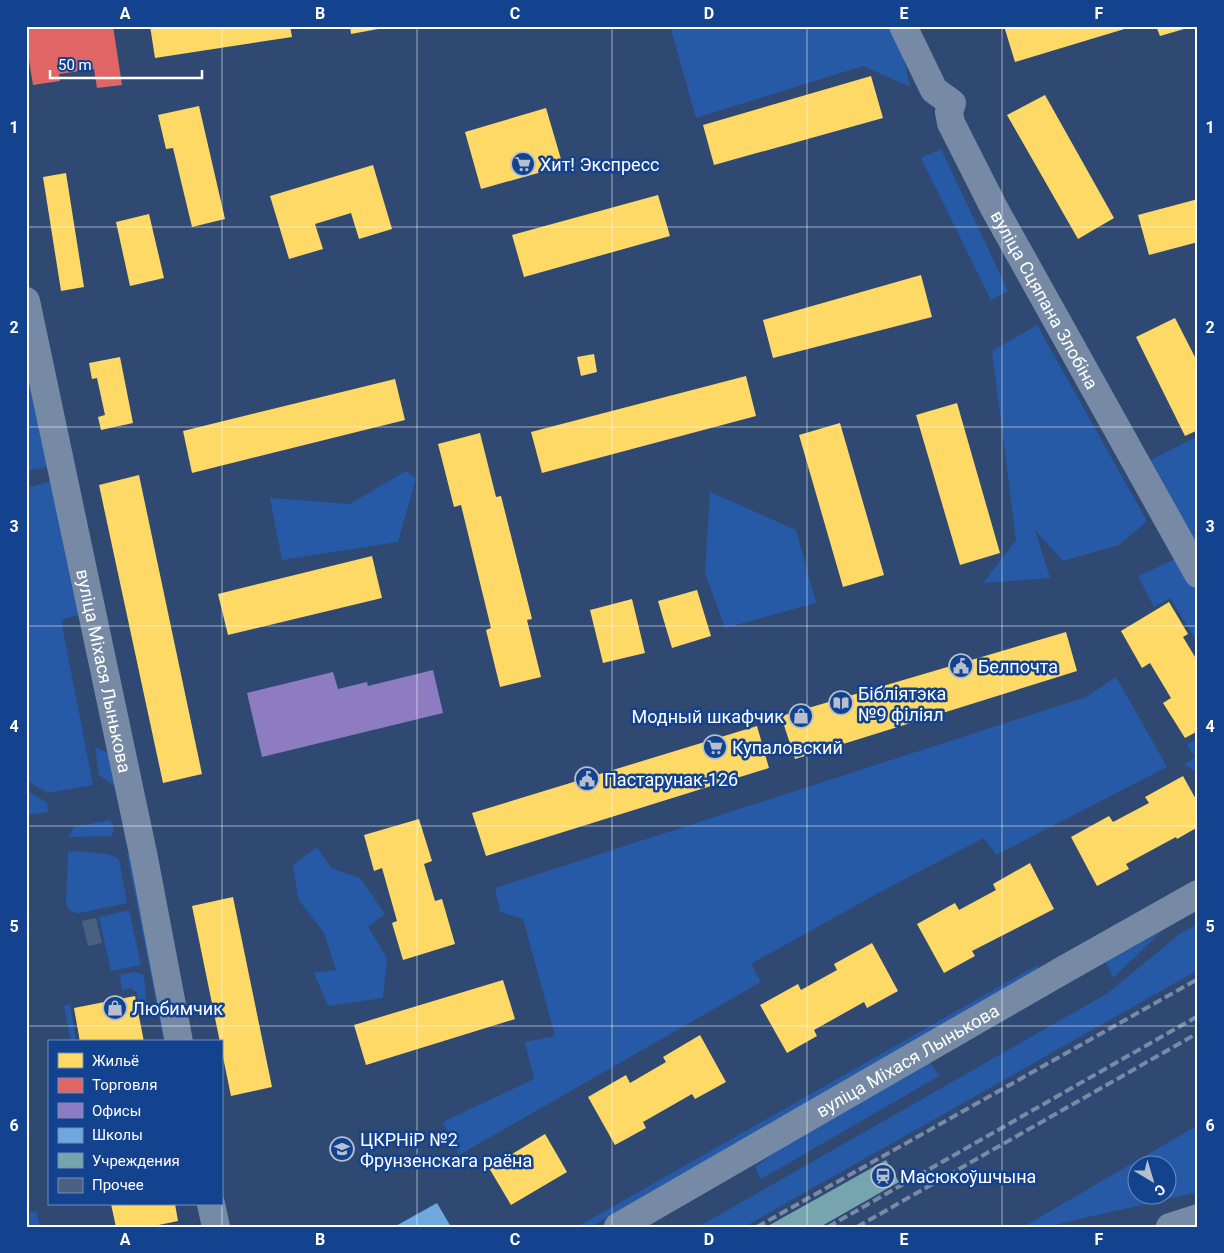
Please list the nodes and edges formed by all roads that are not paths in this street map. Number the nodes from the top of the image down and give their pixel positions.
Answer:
1 (903, 26) edge
2 (26, 301) edge
3 (1198, 574) edge
4 (1198, 894) edge
5 (179, 1040) edge
6 (211, 1206) edge
7 (1198, 1218) edge
8 (216, 1227) edge
9 (618, 1227) edge
10 (1170, 1227) edge

1 - 3 street, вуліца Сцяпана Злобіна
2 - 5 street, вуліца Міхася Лынькова
4 - 9 street, вуліца Міхася Лынькова
6 - 8 street
7 - 10 main road

